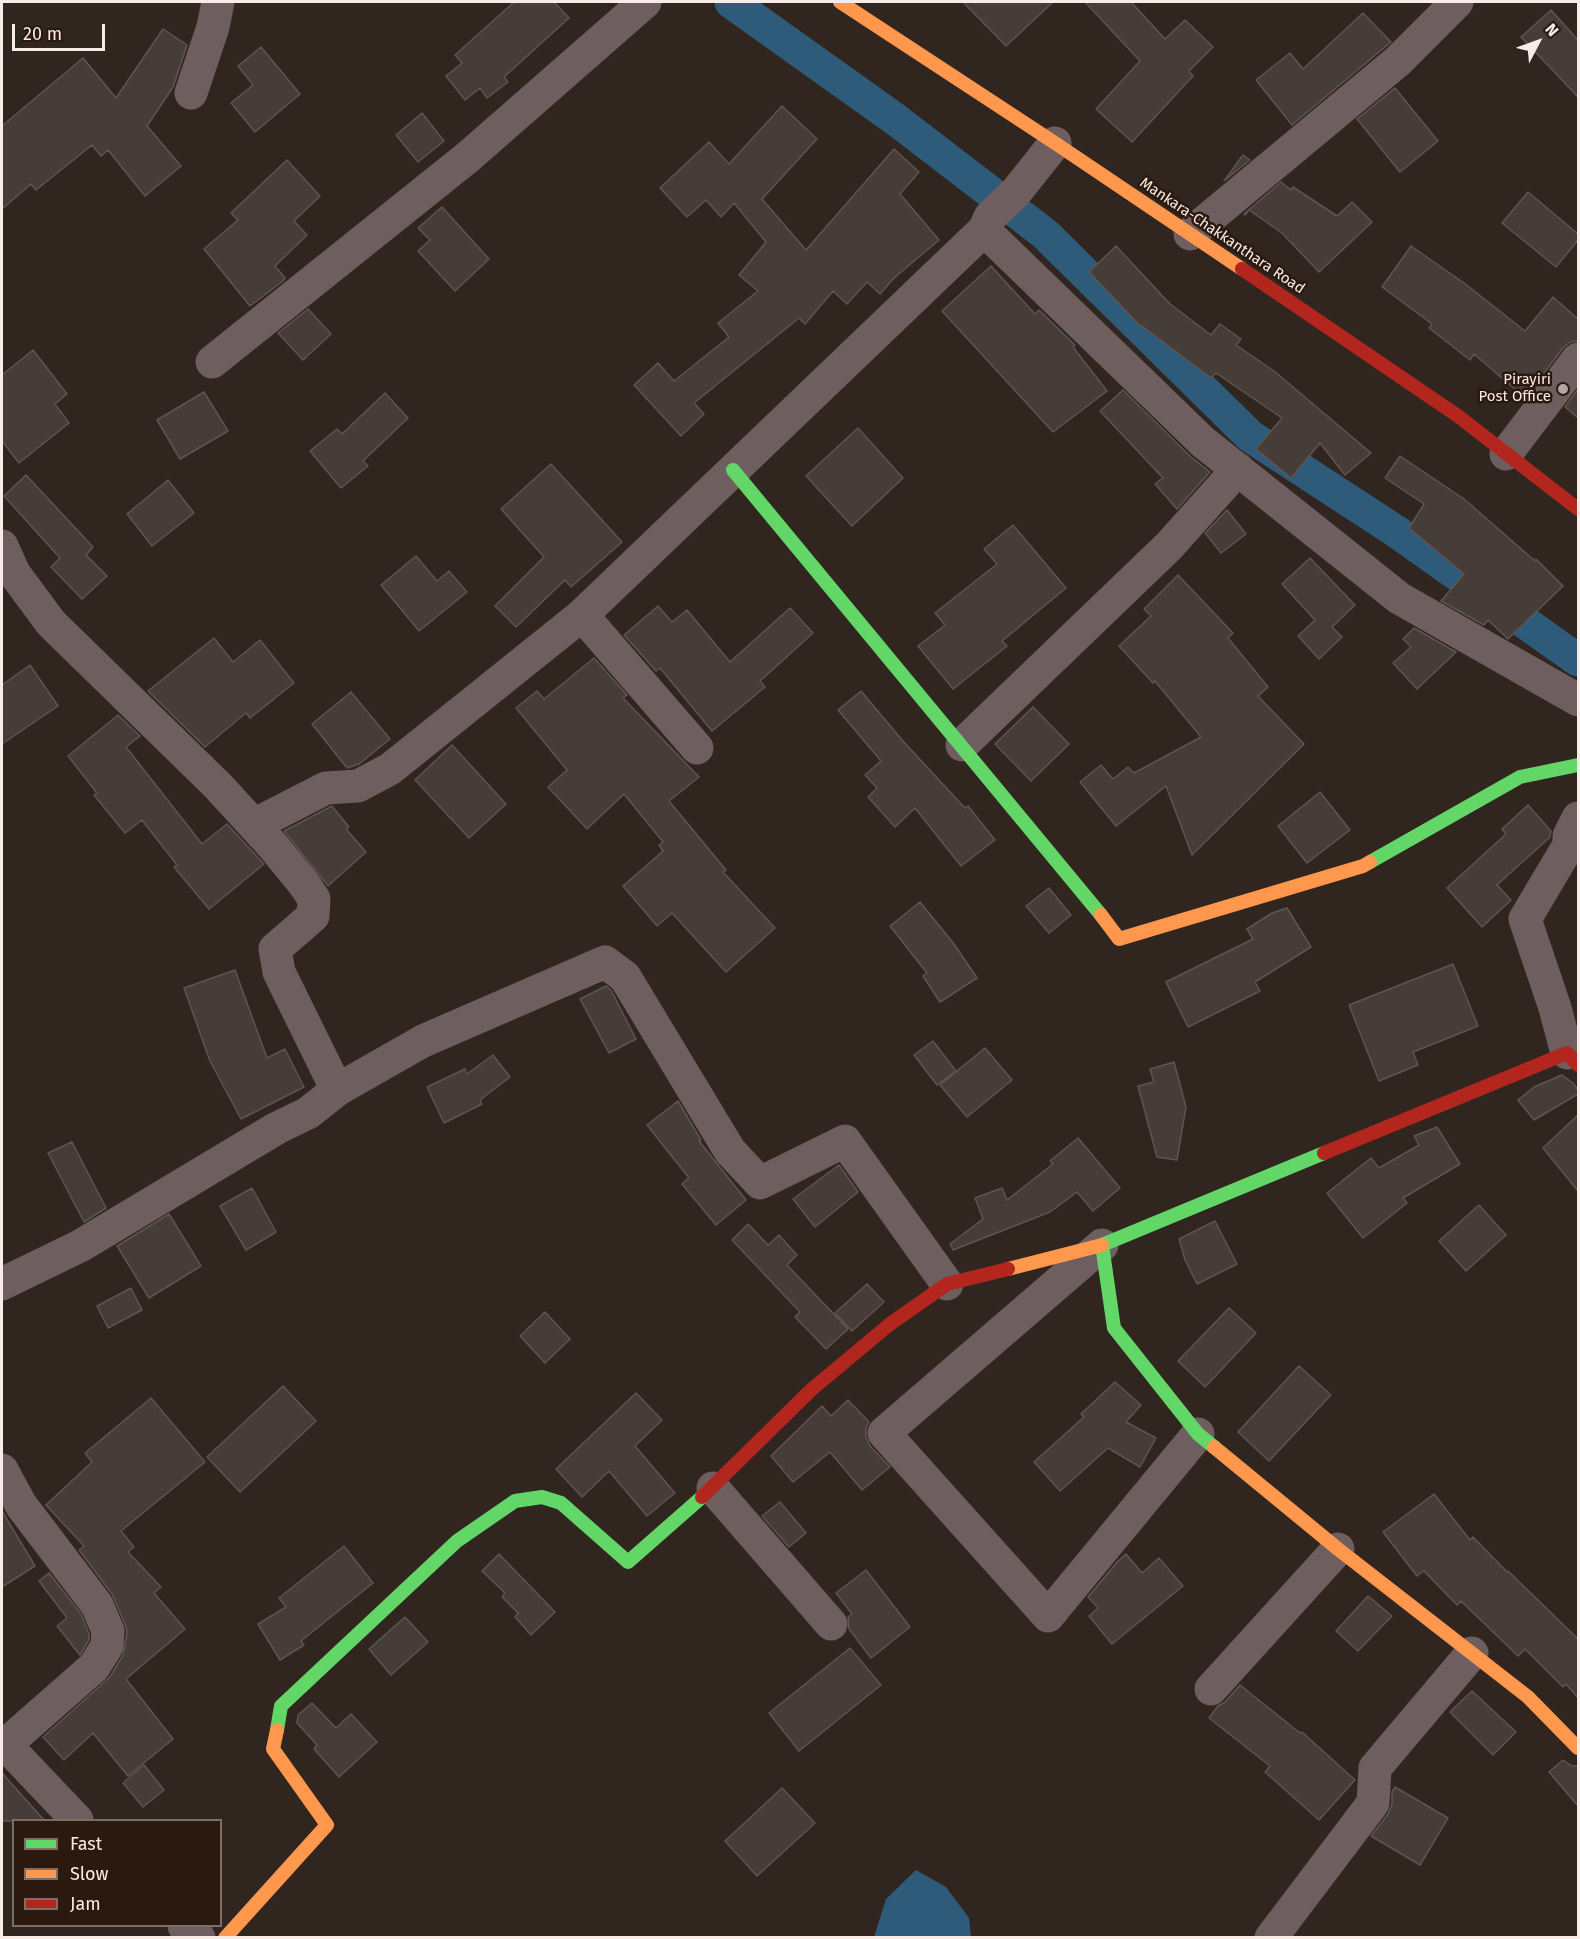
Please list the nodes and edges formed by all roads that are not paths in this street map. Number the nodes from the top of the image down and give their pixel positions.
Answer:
1 (218, 2) edge
2 (645, 2) edge
3 (840, 2) edge
4 (1457, 2) edge
5 (191, 93) dead end
6 (1055, 143) junction
7 (987, 224) junction
8 (1190, 234) junction
9 (1578, 359) edge
10 (212, 362) dead end
11 (1506, 454) junction
12 (1238, 469) junction
13 (733, 471) junction
14 (1578, 509) edge
15 (2, 546) edge
16 (582, 615) junction
17 (1578, 700) edge
18 (962, 745) junction
19 (697, 748) dead end
20 (1578, 765) edge
21 (1578, 818) edge
22 (254, 825) junction
23 (1573, 1059) edge
24 (337, 1090) junction
25 (1102, 1245) junction
26 (2, 1284) edge
27 (946, 1284) junction
28 (1198, 1434) junction
29 (2, 1470) edge
30 (713, 1488) junction
31 (11, 1512) edge
32 (1338, 1549) junction
33 (831, 1624) dead end
34 (1472, 1653) junction
35 (1211, 1689) dead end
36 (3, 1743) edge
37 (1578, 1748) edge
38 (75, 1819) edge
39 (185, 1927) edge
40 (199, 1938) edge
41 (225, 1938) edge
42 (1271, 1938) edge

1 - 5 street
2 - 10 street
3 - 6 street, Mankara-Chakkanthara Road
4 - 8 street
6 - 7 street
6 - 8 street, Mankara-Chakkanthara Road
7 - 12 street
7 - 13 street
8 - 11 street, Mankara-Chakkanthara Road
9 - 11 street
11 - 14 street, Mankara-Chakkanthara Road
12 - 17 street
12 - 18 street
13 - 16 street
13 - 18 street
15 - 22 street
16 - 19 street
16 - 22 street
18 - 20 street
21 - 23 street
22 - 24 street
23 - 25 street
24 - 26 street
24 - 27 street
25 - 27 street
25 - 28 street
25 - 28 street
27 - 30 street
28 - 32 street
29 - 31 street
30 - 33 street
30 - 41 street
31 - 36 street
32 - 34 street
32 - 35 street
34 - 37 street
34 - 42 street
36 - 38 street
39 - 40 street

